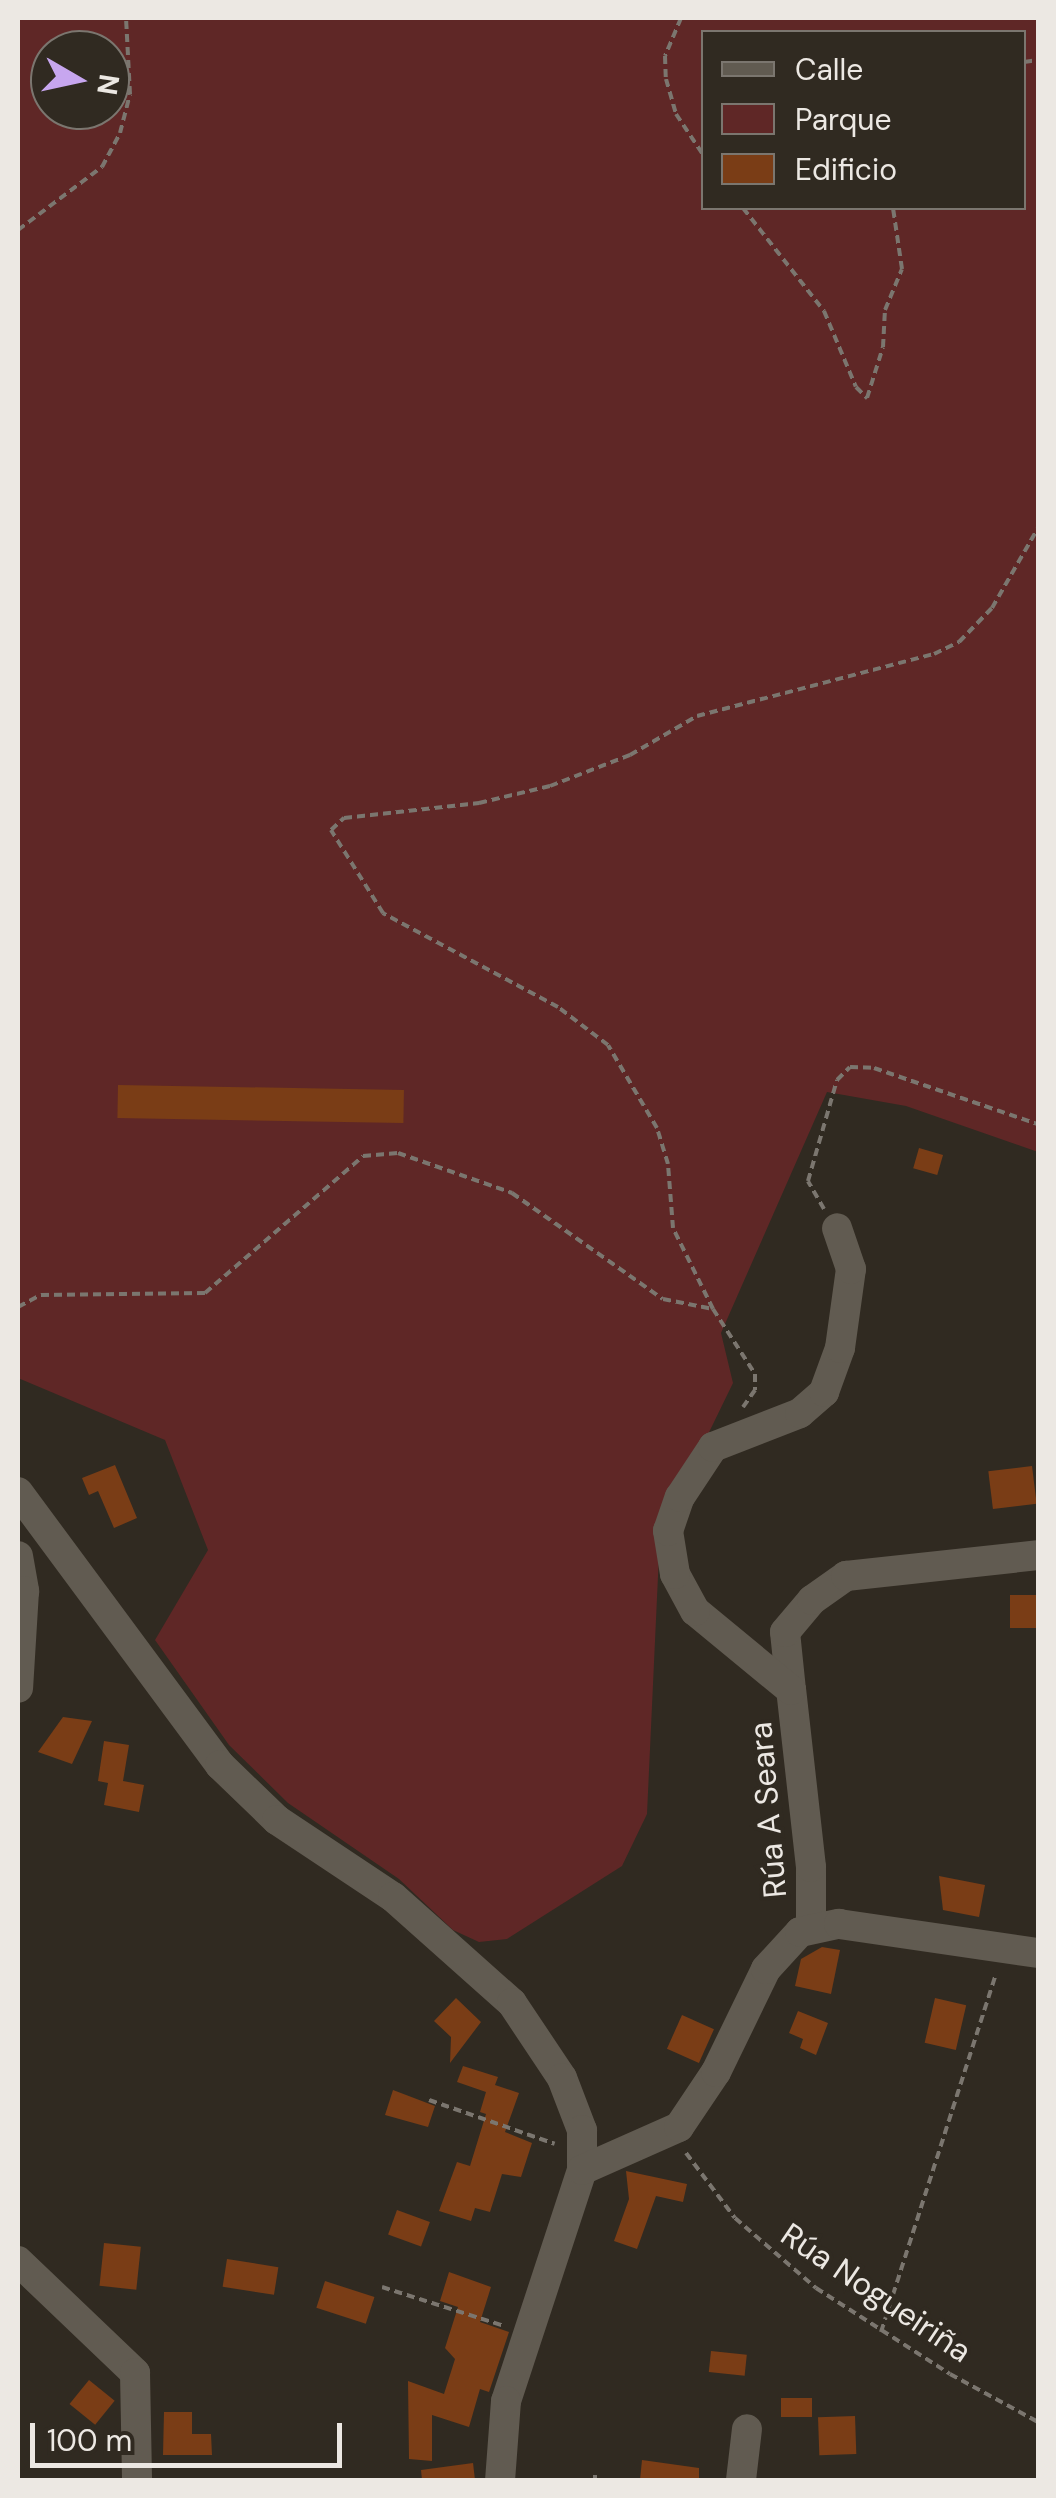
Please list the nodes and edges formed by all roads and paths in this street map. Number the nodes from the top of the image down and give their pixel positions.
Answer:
1 (126, 18) edge
2 (680, 18) edge
3 (701, 152) edge
4 (745, 210) edge
5 (893, 210) edge
6 (18, 230) edge
7 (1038, 528) edge
8 (1038, 1124) edge
9 (837, 1228) joint
10 (18, 1307) edge
11 (713, 1309) junction
12 (713, 1447) junction
13 (18, 1492) edge
14 (1038, 1555) edge
15 (18, 1556) edge
16 (18, 1688) edge
17 (791, 1690) junction
18 (811, 1927) junction
19 (1004, 1946) junction
20 (1038, 1954) edge
21 (429, 2100) dead end
22 (673, 2132) junction
23 (583, 2161) junction
24 (18, 2261) edge
25 (382, 2287) dead end
26 (881, 2332) junction
27 (528, 2334) junction
28 (1038, 2422) edge
29 (747, 2429) dead end
30 (138, 2480) edge
31 (500, 2480) edge
32 (741, 2480) edge

1 - 6 path
2 - 3 path
4 - 5 path
7 - 11 path
8 - 9 path
9 - 12 street
10 - 11 path
11 - 12 path
12 - 17 street, Rúa A Seara
13 - 23 street
14 - 17 street
15 - 16 street
17 - 18 street, Rúa A Seara
18 - 19 street, Rúa A Seara
18 - 22 street, Rúa A Seara
19 - 20 street, Rúa A Seara
19 - 26 path
21 - 23 path
22 - 23 street
22 - 26 path, Rúa Nogueiriña
23 - 27 street
24 - 30 street
25 - 27 path
26 - 28 path, Rúa Nogueiriña
27 - 31 street
29 - 32 street

